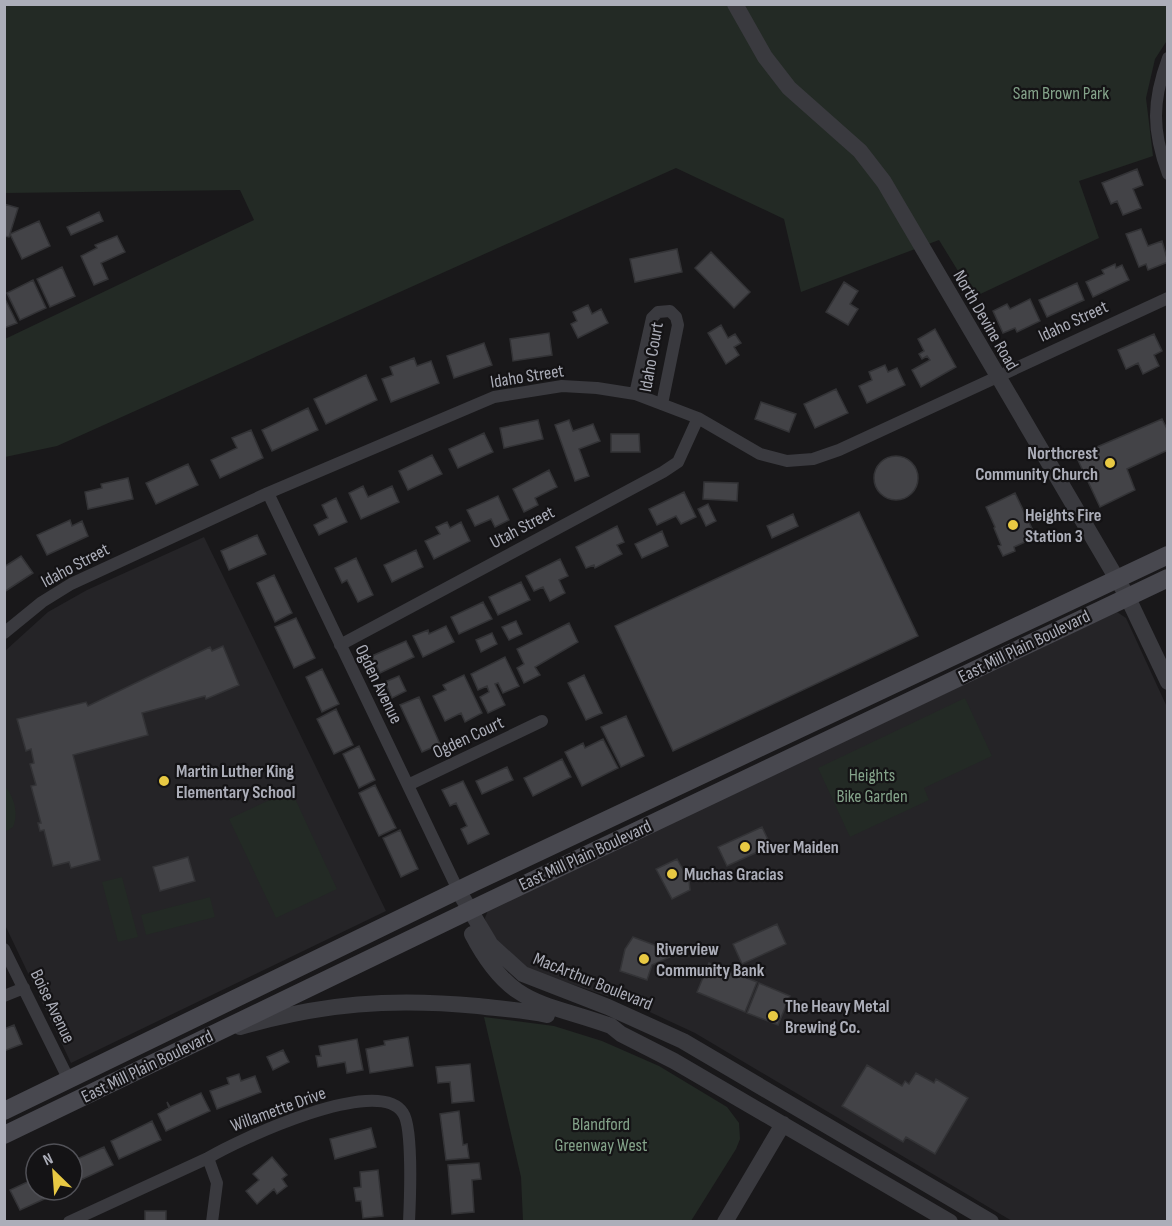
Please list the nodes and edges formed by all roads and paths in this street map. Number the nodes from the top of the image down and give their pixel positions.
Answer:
1 (735, 4) edge
2 (1167, 58) edge
3 (1167, 174) edge
4 (1167, 298) edge
5 (996, 377) junction
6 (635, 394) junction
7 (662, 404) junction
8 (698, 417) junction
9 (268, 493) junction
10 (1167, 555) edge
11 (1116, 578) junction
12 (1167, 578) edge
13 (1127, 596) junction
14 (4, 633) edge
15 (994, 636) junction
16 (340, 645) junction
17 (1167, 681) edge
18 (861, 699) junction
19 (892, 709) junction
20 (542, 721) dead end
21 (774, 766) junction
22 (408, 785) junction
23 (458, 890) junction
24 (466, 912) junction
25 (4, 949) edge
26 (24, 988) junction
27 (4, 996) edge
28 (621, 1034) junction
29 (205, 1038) junction
30 (69, 1080) junction
31 (4, 1111) edge
32 (783, 1124) junction
33 (4, 1136) edge
34 (208, 1158) junction
35 (69, 1221) edge
36 (212, 1221) edge
37 (409, 1221) edge
38 (725, 1221) edge
39 (950, 1221) edge
40 (991, 1221) edge

1 - 5 street, North Devine Road
2 - 3 street
4 - 5 street, Idaho Street
5 - 8 street, Idaho Street
5 - 11 street, North Devine Road
6 - 7 street, Idaho Street
6 - 7 street, Idaho Court
6 - 9 street, Idaho Street
7 - 8 street, Idaho Street
8 - 16 street, Utah Street
9 - 14 street, Idaho Street
9 - 16 street, Ogden Avenue
10 - 11 main road, East Mill Plain Boulevard
11 - 13 street, North Devine Road
11 - 15 main road, East Mill Plain Boulevard
12 - 13 main road, East Mill Plain Boulevard
13 - 17 street, North Devine Road
13 - 19 main road, East Mill Plain Boulevard
15 - 18 main road, East Mill Plain Boulevard
15 - 19 main road
16 - 22 street, Ogden Avenue
18 - 21 main road
18 - 23 main road, East Mill Plain Boulevard
19 - 21 main road, East Mill Plain Boulevard
20 - 22 street, Ogden Court
21 - 24 main road, East Mill Plain Boulevard
22 - 23 street, Ogden Avenue
23 - 24 street, MacArthur Boulevard
23 - 30 main road, East Mill Plain Boulevard
24 - 28 street, MacArthur Boulevard
24 - 29 main road, East Mill Plain Boulevard
24 - 40 street, MacArthur Boulevard
25 - 26 street, Boise Avenue
26 - 27 street
26 - 30 street, Boise Avenue
28 - 29 street
28 - 32 street, MacArthur Boulevard
29 - 33 main road, East Mill Plain Boulevard
30 - 31 main road, East Mill Plain Boulevard
32 - 38 street
32 - 39 street, MacArthur Boulevard
34 - 35 street, Willamette Drive
34 - 36 street
34 - 37 street, Willamette Drive

